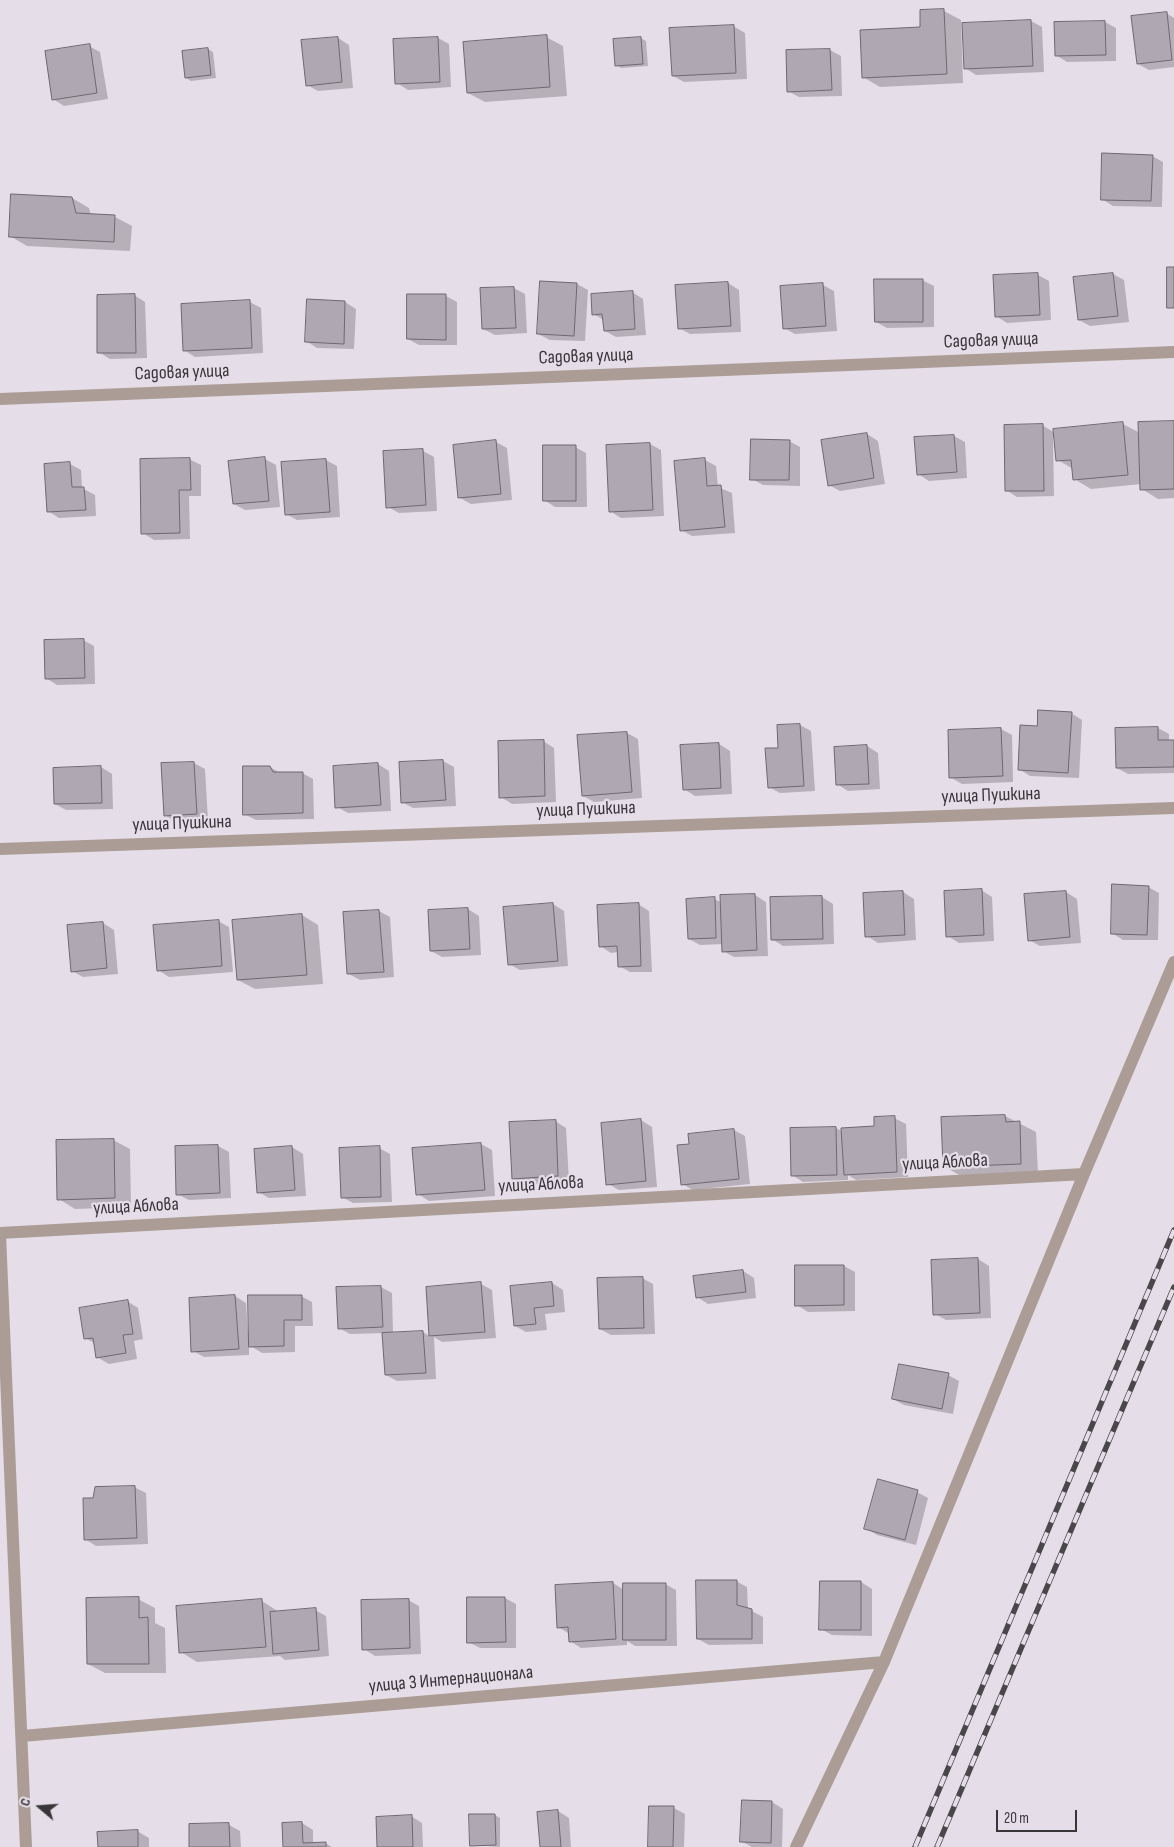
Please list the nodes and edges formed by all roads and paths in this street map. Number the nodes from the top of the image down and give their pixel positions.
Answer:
1 (1174, 352) edge
2 (0, 399) edge
3 (1174, 808) edge
4 (0, 849) edge
5 (1174, 962) edge
6 (1084, 1174) junction
7 (0, 1234) edge
8 (884, 1662) junction
9 (22, 1736) junction
10 (26, 1847) edge
11 (796, 1847) edge

1 - 2 street, Садовая улица
3 - 4 street, улица Пушкина
5 - 6 street
6 - 7 street, улица Аблова
6 - 8 street
7 - 9 street
8 - 9 street, улица 3 Интернационала
8 - 11 street
9 - 10 street

